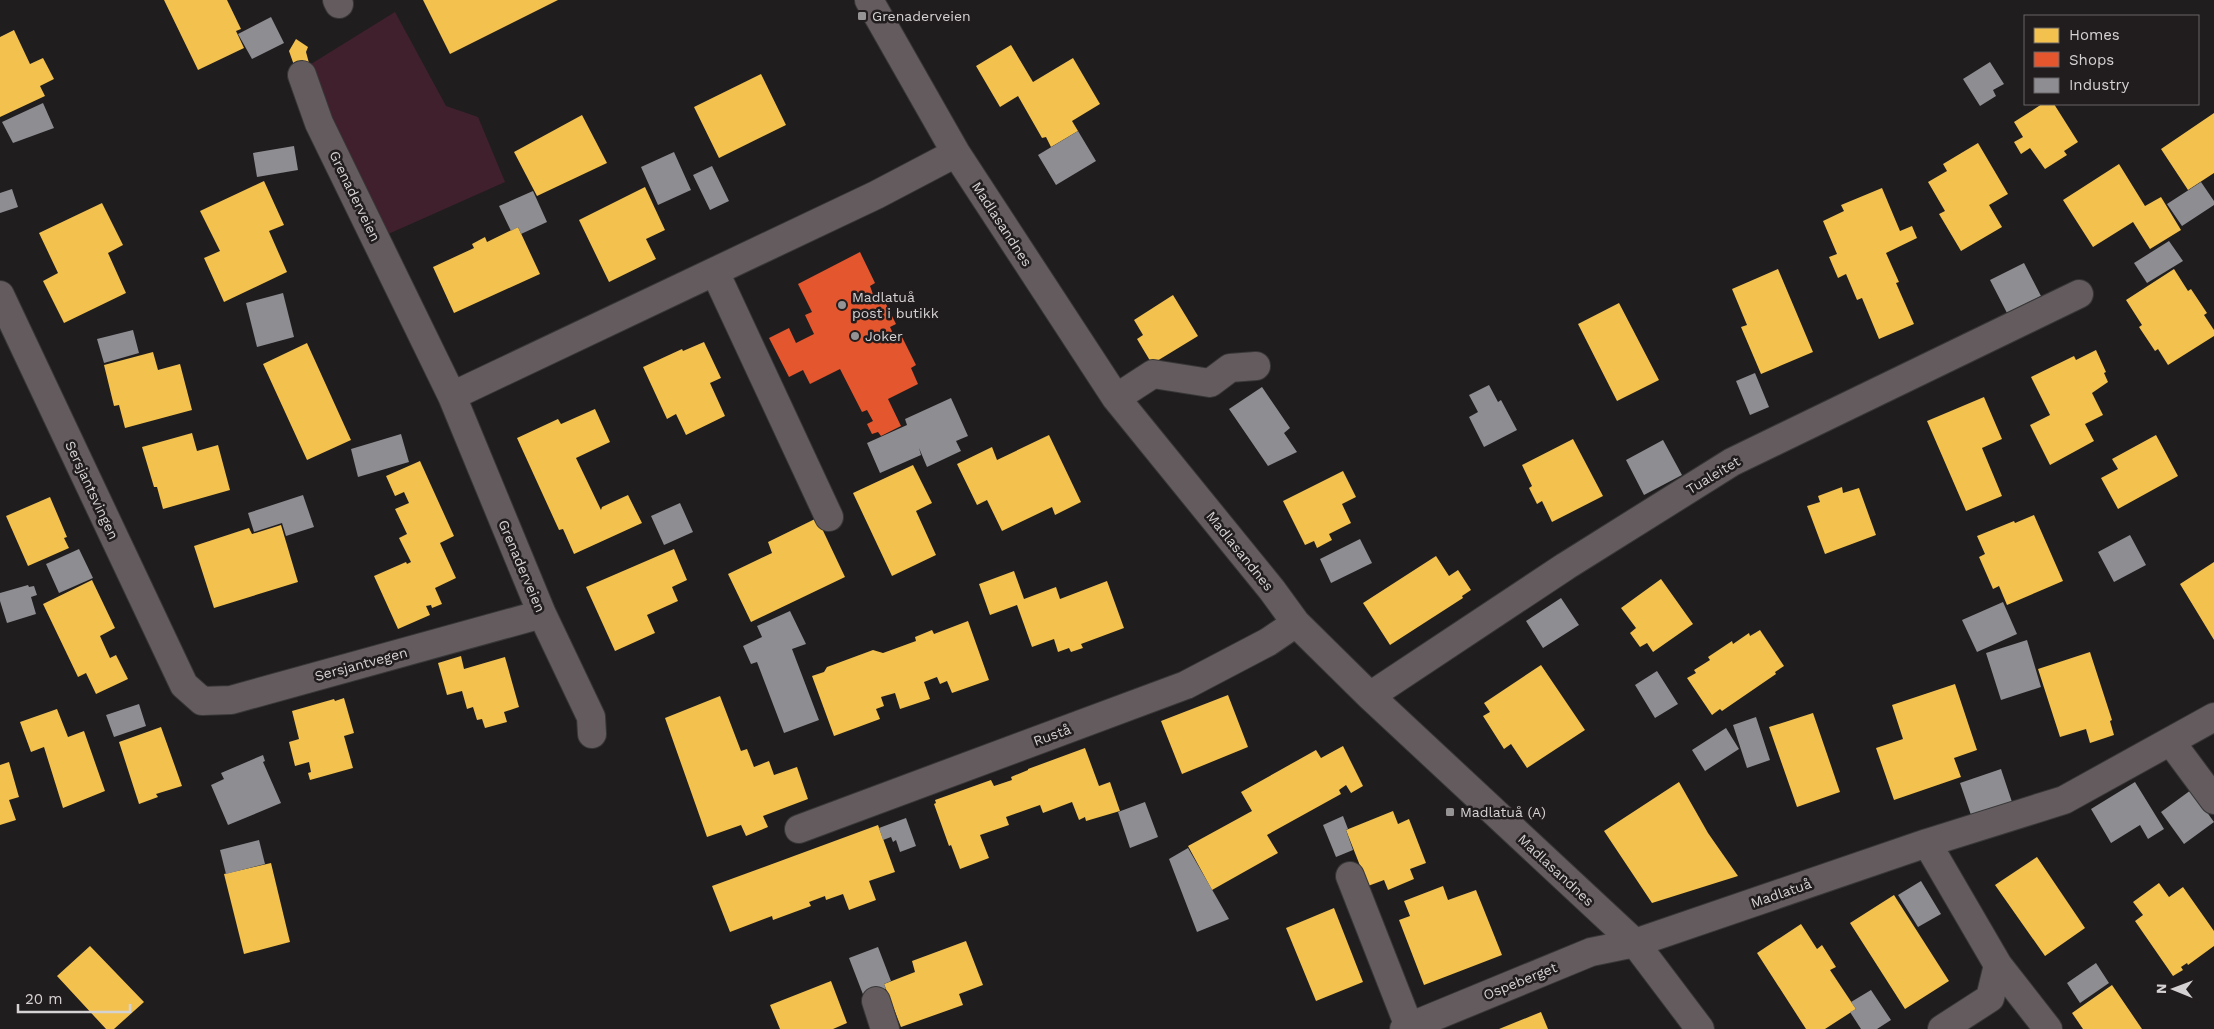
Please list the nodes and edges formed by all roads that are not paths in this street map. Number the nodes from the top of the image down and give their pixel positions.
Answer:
1 (869, 0) edge
2 (302, 75) dead end
3 (956, 153) junction
4 (715, 272) junction
5 (2079, 294) dead end
6 (0, 295) edge
7 (1256, 366) dead end
8 (452, 396) junction
9 (1116, 398) junction
10 (829, 517) dead end
11 (542, 614) junction
12 (1296, 623) junction
13 (184, 685) joint
14 (1370, 696) junction
15 (2214, 717) edge
16 (592, 734) dead end
17 (2170, 742) junction
18 (2214, 800) edge
19 (799, 829) dead end
20 (1927, 843) junction
21 (1350, 876) dead end
22 (1635, 943) junction
23 (1998, 965) junction
24 (876, 1001) dead end
25 (1407, 1028) edge
26 (885, 1029) edge
27 (1700, 1029) edge
28 (1942, 1029) edge
29 (2048, 1029) edge

1 - 3 street, Madlasandnes
2 - 8 street, Grenaderveien
3 - 4 street
3 - 9 street, Madlasandnes
4 - 8 street
4 - 10 street
5 - 14 street, Tualeitet
6 - 13 street, Sersjantsvingen
7 - 9 street
8 - 11 street, Grenaderveien
9 - 12 street, Madlasandnes
11 - 13 street, Sersjantvegen
11 - 16 street, Grenaderveien
12 - 14 street, Madlasandnes
12 - 19 street, Rustå
14 - 22 street, Madlasandnes
15 - 17 street, Madlatuå
17 - 18 street
17 - 20 street, Madlatuå
20 - 22 street, Madlatuå
20 - 23 street
21 - 25 street, Ospeberget
22 - 25 street, Ospeberget
22 - 27 street, Madlasandnes
23 - 28 street
23 - 29 street
24 - 26 street

